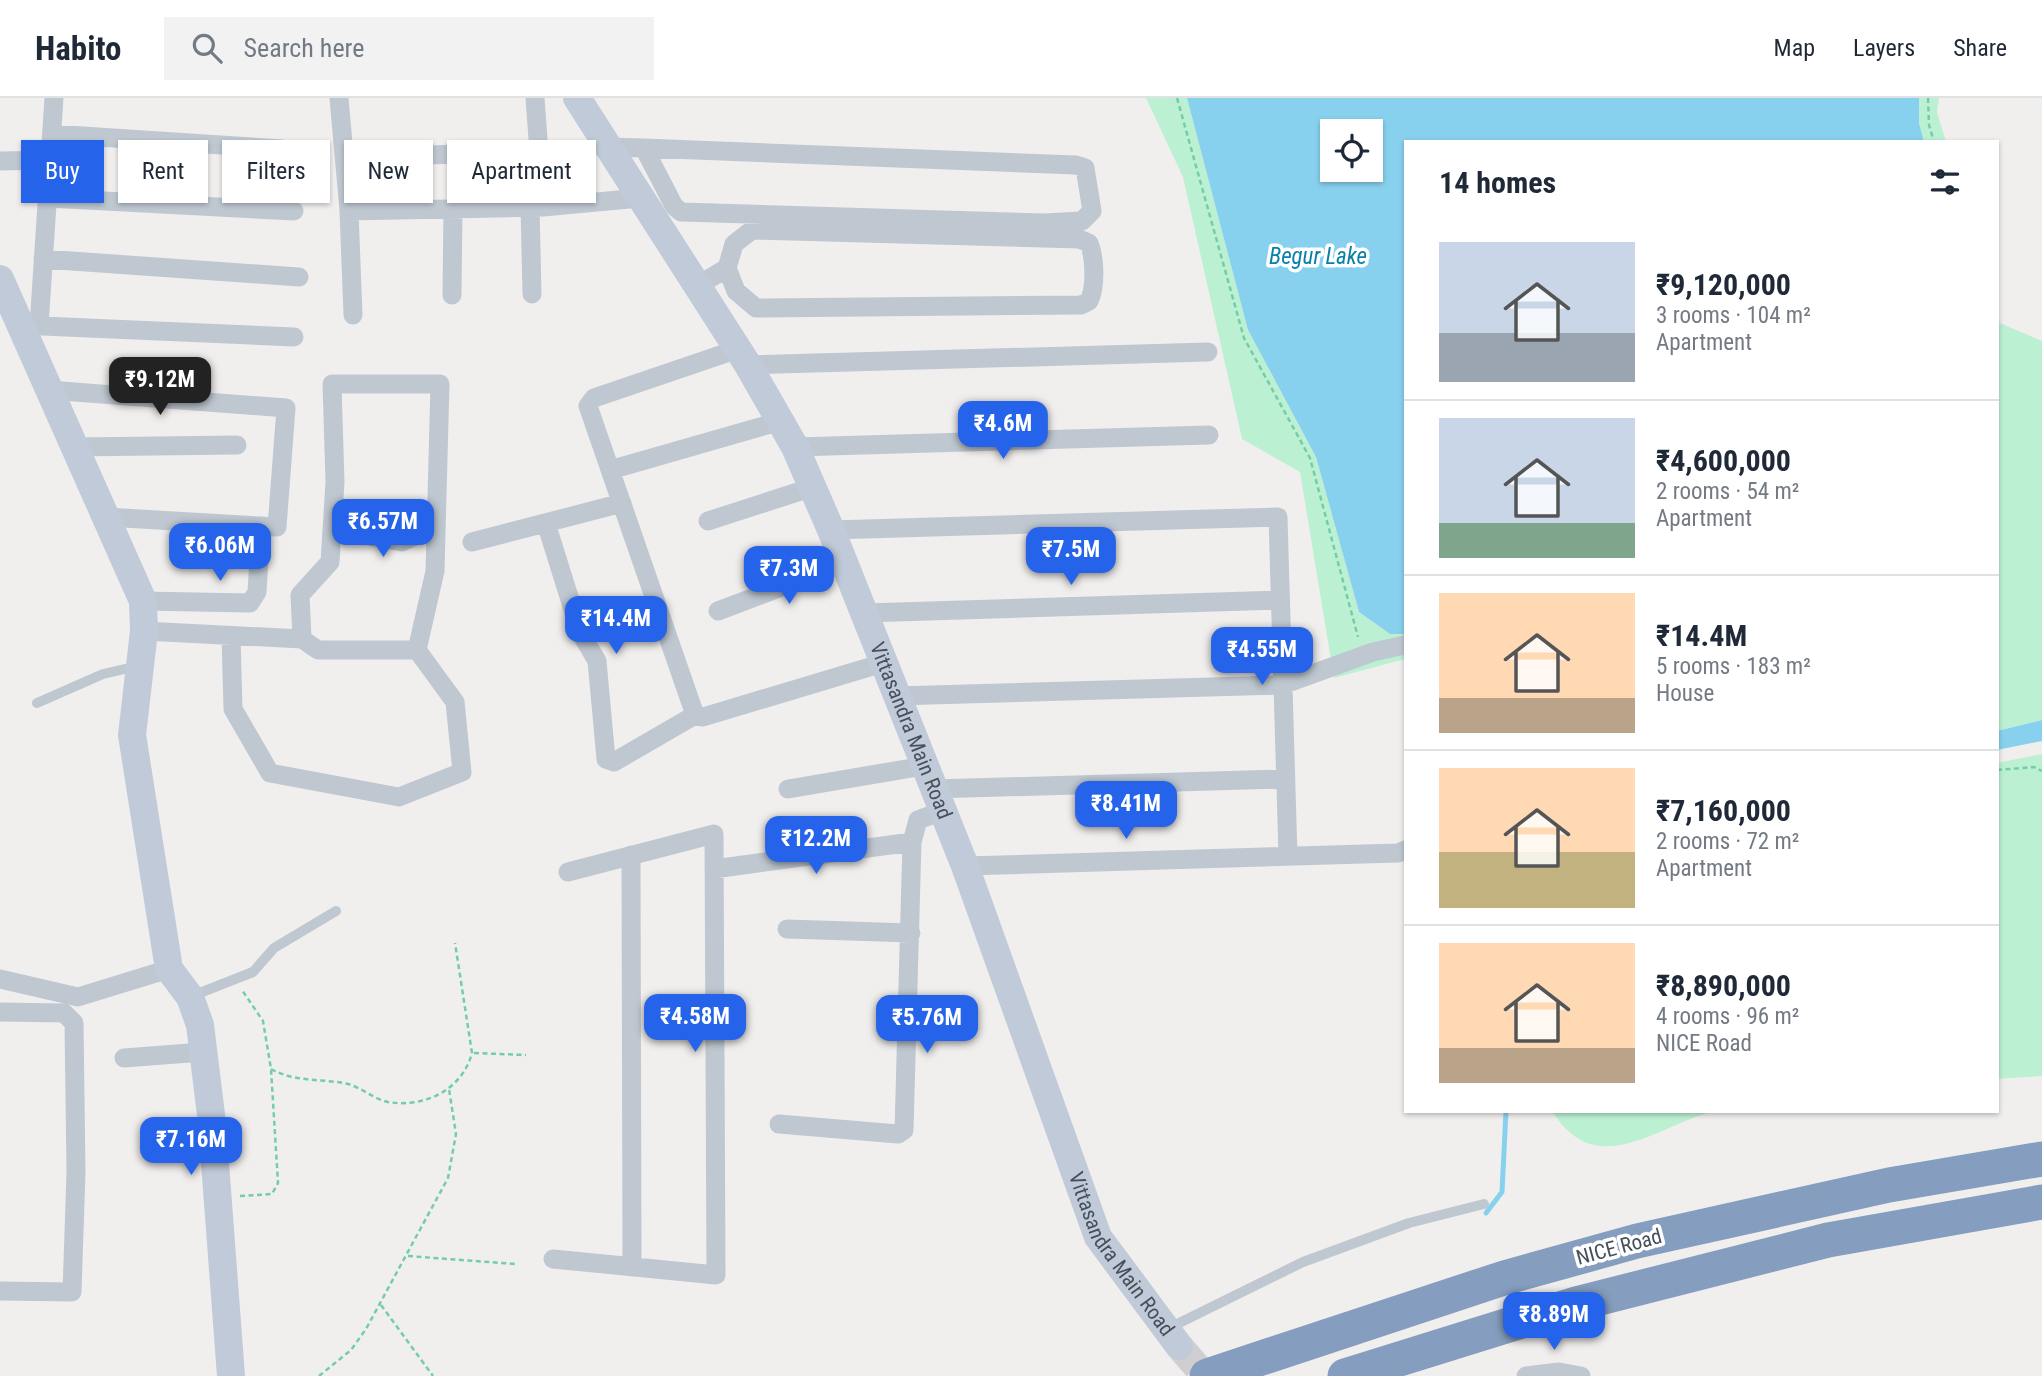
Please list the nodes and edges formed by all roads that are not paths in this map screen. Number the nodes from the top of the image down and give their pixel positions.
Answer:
1 (54, 98) edge
2 (339, 98) edge
3 (535, 98) edge
4 (576, 98) edge
5 (52, 134) junction
6 (52, 140) edge
7 (539, 140) edge
8 (222, 145) edge
9 (607, 147) junction
10 (644, 148) junction
11 (0, 161) edge
12 (21, 161) edge
13 (640, 198) junction
14 (104, 201) edge
15 (48, 203) edge
16 (537, 203) edge
17 (537, 207) junction
18 (453, 208) junction
19 (294, 211) dead end
20 (349, 211) junction
21 (43, 259) junction
22 (727, 268) junction
23 (299, 277) dead end
24 (0, 279) edge
25 (697, 286) junction
26 (532, 294) dead end
27 (452, 295) dead end
28 (353, 315) dead end
29 (29, 326) junction
30 (294, 337) dead end
31 (1208, 352) dead end
32 (743, 357) junction
33 (48, 390) junction
34 (780, 421) junction
35 (1209, 435) dead end
36 (237, 445) dead end
37 (74, 447) junction
38 (795, 447) junction
39 (610, 470) junction
40 (813, 487) junction
41 (622, 503) junction
42 (333, 516) junction
43 (106, 517) junction
44 (708, 522) dead end
45 (545, 523) junction
46 (261, 526) junction
47 (436, 526) junction
48 (831, 530) junction
49 (472, 542) dead end
50 (845, 563) junction
51 (1279, 600) junction
52 (144, 601) junction
53 (718, 611) dead end
54 (864, 613) junction
55 (144, 631) junction
56 (231, 636) junction
57 (302, 639) junction
58 (1404, 645) edge
59 (417, 650) junction
60 (883, 663) junction
61 (139, 666) junction
62 (1282, 685) junction
63 (896, 696) junction
64 (37, 703) dead end
65 (695, 715) junction
66 (1285, 779) junction
67 (788, 789) dead end
68 (933, 789) junction
69 (912, 842) junction
70 (631, 855) junction
71 (1288, 856) junction
72 (1404, 856) edge
73 (965, 866) junction
74 (714, 869) junction
75 (568, 872) dead end
76 (336, 911) dead end
77 (787, 929) dead end
78 (911, 933) junction
79 (169, 969) junction
80 (0, 979) edge
81 (190, 997) junction
82 (0, 1012) edge
83 (203, 1052) junction
84 (124, 1058) dead end
85 (779, 1124) dead end
86 (2042, 1160) edge
87 (2042, 1202) edge
88 (1484, 1204) dead end
89 (553, 1259) dead end
90 (632, 1267) junction
91 (0, 1291) edge
92 (1173, 1337) joint
93 (1215, 1373) edge
94 (231, 1376) edge
95 (1345, 1376) edge
96 (1525, 1376) edge
97 (1581, 1376) edge

1 - 5 street
2 - 20 street
3 - 7 street
4 - 9 street, Vittasandra Main Road
5 - 6 street
5 - 8 street
9 - 10 street
9 - 13 street, Vittasandra Main Road
10 - 10 street
11 - 12 street
13 - 17 street
13 - 25 street, Vittasandra Main Road
14 - 19 street
15 - 21 street
16 - 17 street
17 - 18 street
17 - 26 street
18 - 20 street
18 - 27 street
20 - 28 street
21 - 23 street
21 - 29 street
22 - 22 street
22 - 25 street
24 - 29 street
25 - 32 street, Vittasandra Main Road
29 - 30 street
29 - 33 street
31 - 32 street
32 - 34 street, Vittasandra Main Road
32 - 39 street
33 - 37 street
33 - 46 street
34 - 38 street, Vittasandra Main Road
34 - 39 street
35 - 38 street
36 - 37 street
37 - 43 street
38 - 40 street, Vittasandra Main Road
39 - 41 street
40 - 44 street
40 - 48 street, Vittasandra Main Road
41 - 45 street
41 - 65 street
42 - 47 street
42 - 47 street
42 - 57 street
43 - 46 street
43 - 52 street
45 - 49 street
45 - 65 street
46 - 52 street
47 - 59 street
48 - 50 street, Vittasandra Main Road
48 - 51 street
50 - 53 street
50 - 54 street, Vittasandra Main Road
51 - 54 street
51 - 62 street
52 - 55 street
54 - 60 street, Vittasandra Main Road
55 - 56 street
55 - 61 street
56 - 57 street
56 - 59 street
57 - 59 street
58 - 62 street
60 - 63 street, Vittasandra Main Road
60 - 65 street
61 - 64 lane
61 - 79 street
62 - 63 street
62 - 66 street
63 - 68 street, Vittasandra Main Road
66 - 68 street
66 - 71 street
67 - 68 street
68 - 69 street
68 - 73 street, Vittasandra Main Road
69 - 74 street
69 - 78 street
70 - 74 street
70 - 75 street
70 - 90 street
71 - 72 street
71 - 73 street
73 - 92 street, Vittasandra Main Road
74 - 90 street
76 - 81 lane
77 - 78 street
78 - 85 street
79 - 80 street
79 - 81 street
81 - 83 street
82 - 91 street
83 - 84 street
83 - 94 street
86 - 93 highway, NICE Road
87 - 95 highway, NICE Road
88 - 92 lane
89 - 90 street
96 - 97 street

